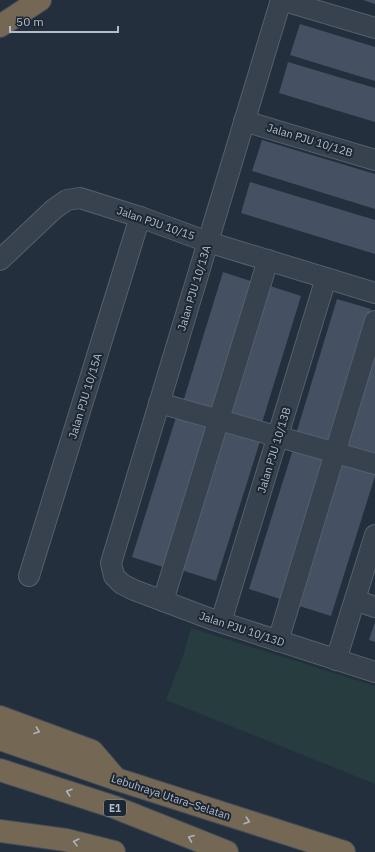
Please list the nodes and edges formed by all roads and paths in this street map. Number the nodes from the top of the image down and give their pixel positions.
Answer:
1 (40, 0) edge
2 (281, 0) edge
3 (0, 26) edge
4 (375, 28) edge
5 (244, 120) junction
6 (375, 160) edge
7 (140, 217) junction
8 (208, 242) junction
9 (0, 260) edge
10 (268, 260) junction
11 (326, 278) junction
12 (375, 293) edge
13 (375, 321) edge
14 (159, 403) junction
15 (219, 420) junction
16 (278, 436) junction
17 (336, 453) junction
18 (375, 464) edge
19 (374, 540) edge
20 (29, 576) dead end
21 (114, 576) joint
22 (355, 600) junction
23 (163, 601) junction
24 (375, 607) edge
25 (221, 622) junction
26 (278, 641) junction
27 (336, 660) junction
28 (375, 672) edge
29 (0, 717) edge
30 (0, 739) edge
31 (0, 770) edge
32 (116, 779) junction
33 (0, 831) edge
34 (114, 852) edge
35 (227, 852) edge
36 (344, 852) edge

1 - 3 highway
2 - 4 street
2 - 5 street, Jalan PJU 10/13A
5 - 6 street, Jalan PJU 10/12B
5 - 8 street, Jalan PJU 10/13A
7 - 8 street, Jalan PJU 10/15
7 - 9 street, Jalan PJU 10/15
7 - 20 street, Jalan PJU 10/15A
8 - 10 street, Jalan PJU 10/15
8 - 14 street, Jalan PJU 10/13A
10 - 11 street, Jalan PJU 10/15
10 - 15 street
11 - 12 street, Jalan PJU 10/15
11 - 16 street, Jalan PJU 10/13B
13 - 17 street
14 - 15 street
14 - 21 street, Jalan PJU 10/13A
15 - 16 street
15 - 23 street
16 - 17 street
16 - 25 street, Jalan PJU 10/13B
17 - 18 street
17 - 26 street
19 - 22 street
21 - 23 street, Jalan PJU 10/13D
22 - 24 street
22 - 27 street
23 - 25 street, Jalan PJU 10/13D
25 - 26 street, Jalan PJU 10/13D
26 - 27 street, Jalan PJU 10/13D
27 - 28 street, Jalan PJU 10/13D
29 -> 32 highway
30 - 32 highway, Lebuhraya Utara–Selatan
35 -> 31 highway, E1
32 -> 36 highway, Lebuhraya Utara–Selatan
34 -> 33 highway

